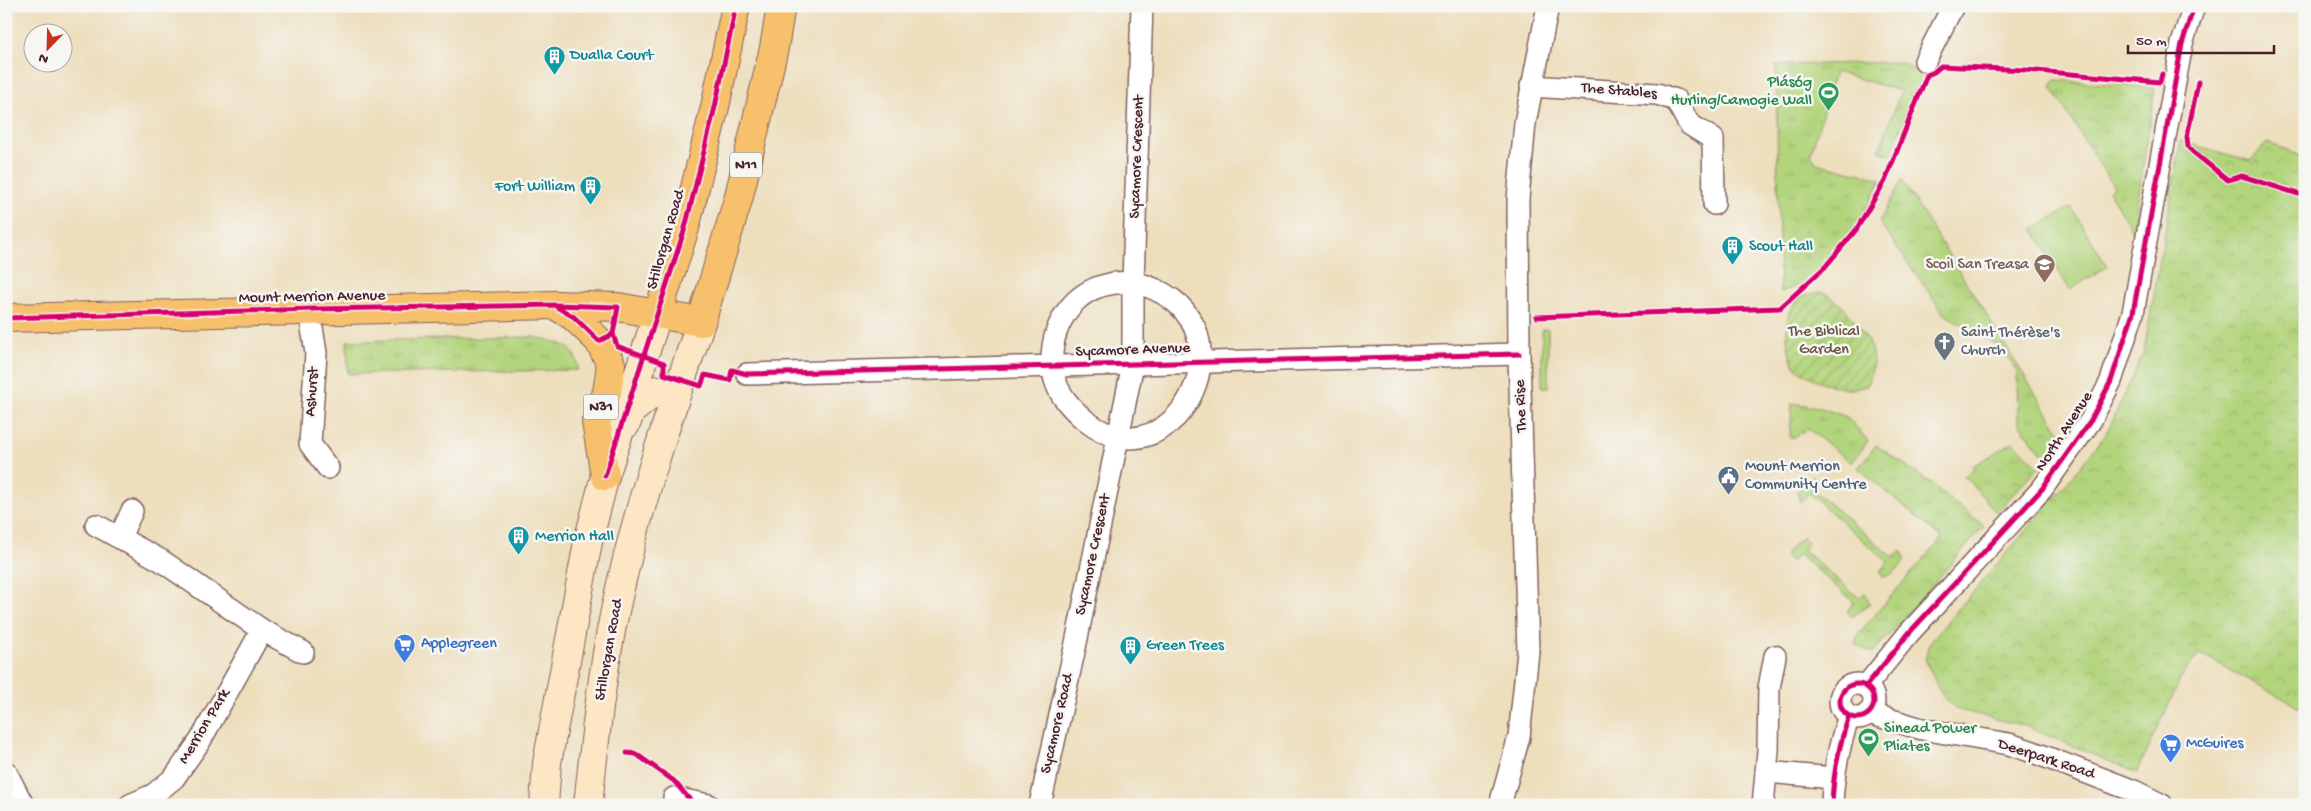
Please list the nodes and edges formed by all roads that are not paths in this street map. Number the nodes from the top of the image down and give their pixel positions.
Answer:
1 (736, 6) edge
2 (780, 6) edge
3 (1142, 6) edge
4 (1548, 6) edge
5 (1954, 6) edge
6 (2194, 6) edge
7 (1925, 61) dead end
8 (1531, 86) junction
9 (1714, 204) dead end
10 (1133, 282) junction
11 (555, 305) junction
12 (313, 309) junction
13 (658, 313) junction
14 (6, 318) edge
15 (701, 322) junction
16 (1519, 354) junction
17 (1201, 362) junction
18 (1133, 364) junction
19 (1052, 366) junction
20 (747, 374) dead end
21 (673, 403) junction
22 (1119, 437) junction
23 (328, 468) dead end
24 (605, 476) junction
25 (132, 511) dead end
26 (96, 526) dead end
27 (120, 537) junction
28 (262, 630) junction
29 (1076, 643) joint
30 (303, 652) dead end
31 (1775, 656) dead end
32 (1866, 686) junction
33 (1859, 715) junction
34 (6, 772) edge
35 (1766, 772) junction
36 (1833, 778) junction
37 (674, 798) dead end
38 (23, 805) edge
39 (130, 805) edge
40 (544, 805) edge
41 (588, 805) edge
42 (709, 805) edge
43 (1040, 805) edge
44 (1500, 805) edge
45 (1763, 805) edge
46 (1832, 805) edge
47 (2162, 805) edge

1 - 13 highway, Stillorgan Road
2 - 15 highway, Stillorgan Road / N11
3 - 10 street, Sycamore Crescent
4 - 8 street, The Rise
5 - 7 street
6 - 32 street, North Avenue
8 - 9 street, The Stables
8 - 16 street, The Rise
10 - 17 street
10 - 18 street, Sycamore Crescent
10 - 19 street
11 - 12 highway, Mount Merrion Avenue
11 - 13 highway, Mount Merrion Avenue
11 - 24 highway, N31
12 - 14 highway, Mount Merrion Avenue
12 - 23 street, Ashurst
13 - 15 highway, Mount Merrion Avenue
13 - 24 main road, Stillorgan Road
15 - 21 main road, Stillorgan Road
16 - 17 street, Sycamore Avenue
16 - 44 street, The Rise
17 - 18 street, Sycamore Avenue
17 - 22 street
18 - 19 street, Sycamore Avenue
18 - 22 street, Sycamore Crescent
19 - 20 street, Sycamore Avenue
19 - 22 street
21 - 24 main road
21 - 41 main road, Stillorgan Road
22 - 29 street, Sycamore Crescent
24 - 40 main road, Stillorgan Road
25 - 27 street
26 - 27 street
27 - 28 street
28 - 30 street
28 - 39 street, Merrion Park
29 - 43 street, Sycamore Road
31 - 35 street
32 - 33 street
32 - 33 street
33 - 36 street
33 - 47 street, Deerpark Road
34 - 38 street
35 - 36 street
35 - 45 street
36 - 46 street
37 - 42 street

